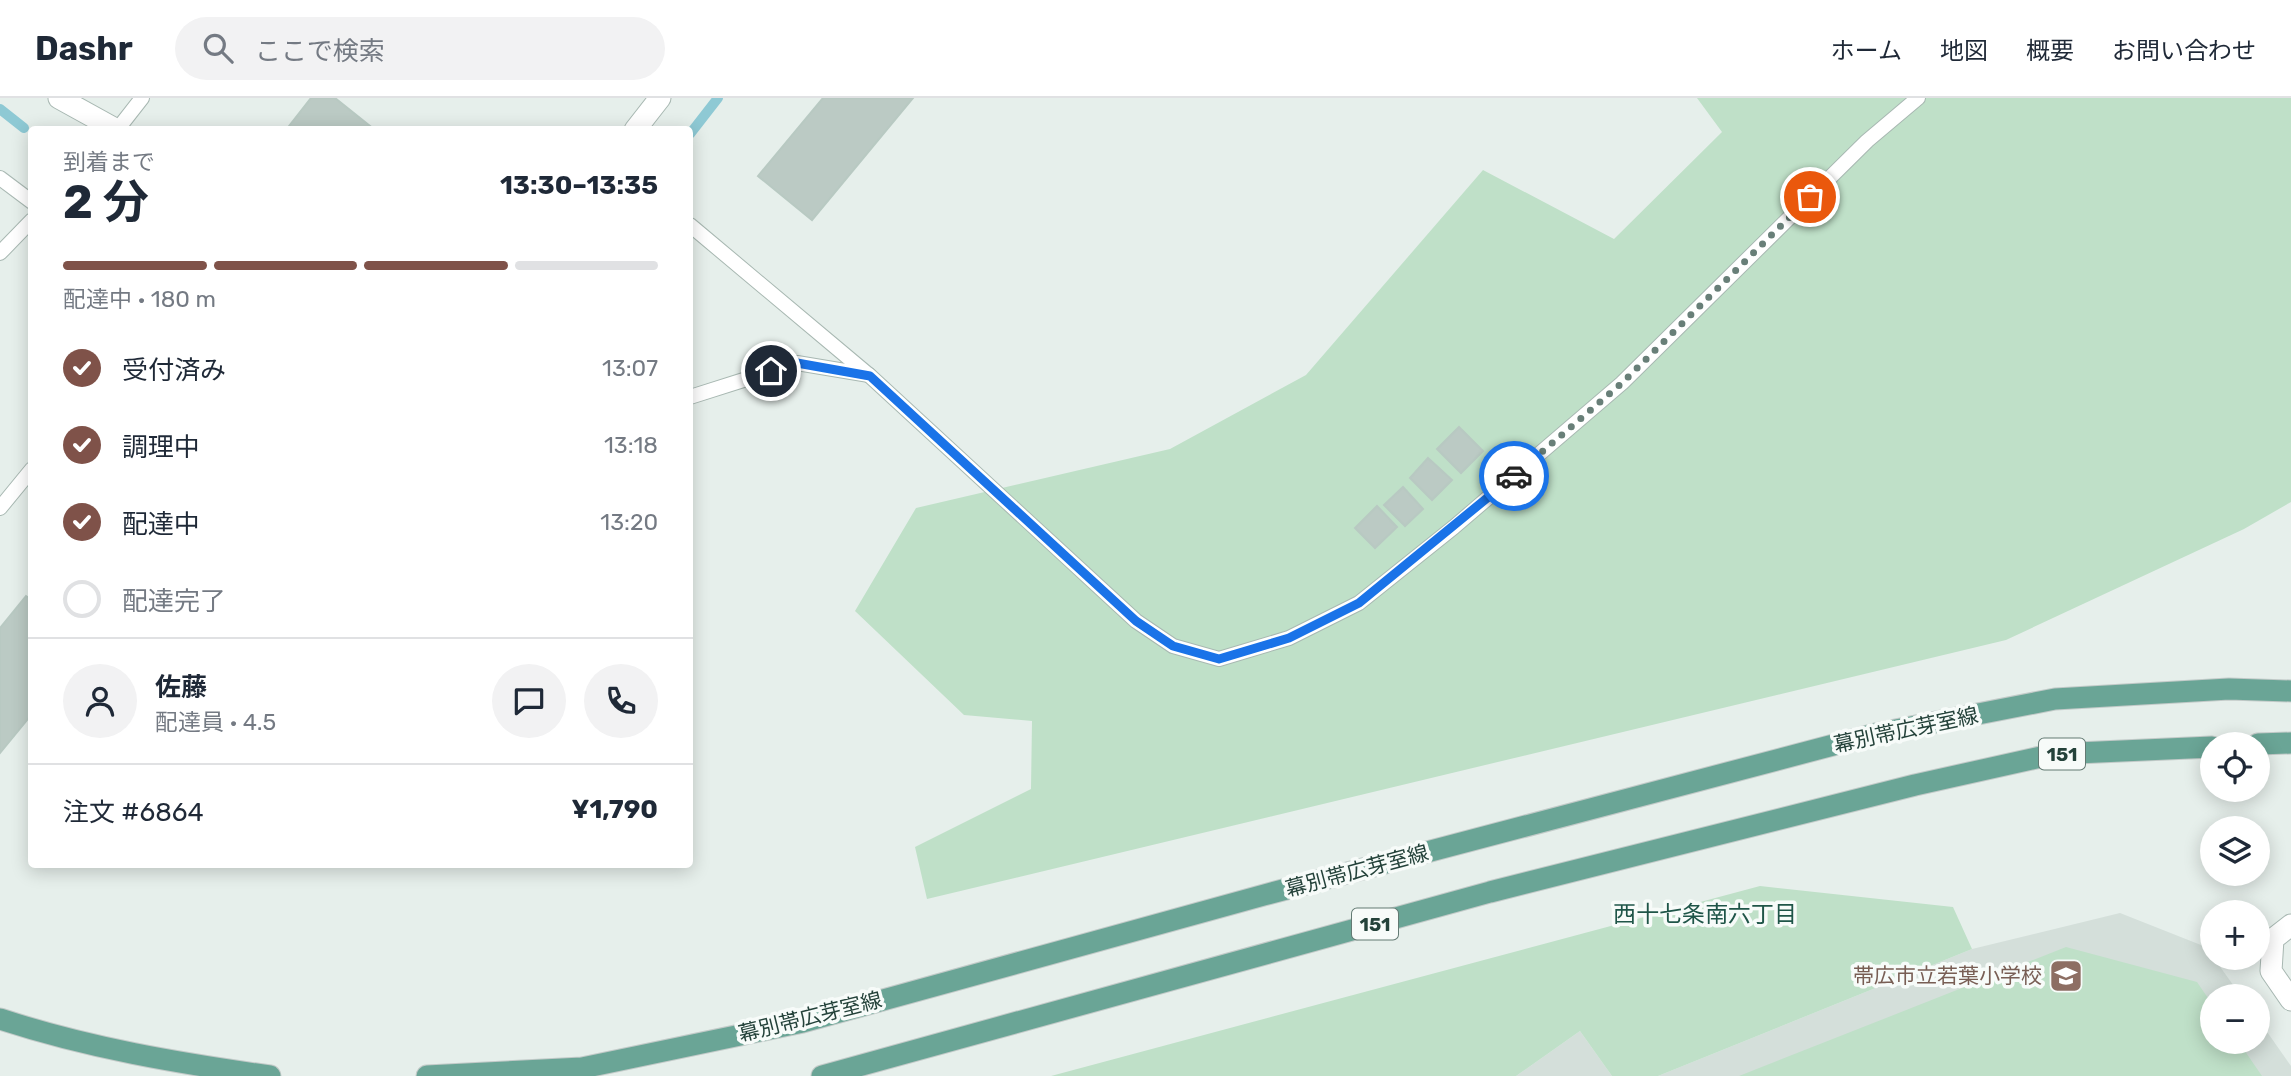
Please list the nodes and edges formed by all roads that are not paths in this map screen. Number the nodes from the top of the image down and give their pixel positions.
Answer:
1 (59, 98) edge
2 (142, 98) edge
3 (660, 98) edge
4 (1918, 98) edge
5 (110, 126) edge
6 (120, 126) edge
7 (638, 126) edge
8 (0, 178) edge
9 (28, 199) edge
10 (28, 224) edge
11 (693, 228) edge
12 (0, 253) edge
13 (870, 376) junction
14 (693, 396) edge
15 (28, 474) edge
16 (0, 508) edge
17 (2291, 691) edge
18 (2291, 743) edge
19 (2270, 744) edge
20 (2200, 748) edge
21 (2291, 925) edge
22 (2291, 1000) edge
23 (0, 1018) edge
24 (830, 1074) edge
25 (270, 1076) edge
26 (427, 1076) edge

1 - 5 street
2 - 6 lane
3 - 7 street
4 - 13 lane
8 - 9 lane
10 - 12 lane
11 - 13 lane
13 - 14 lane
15 - 16 lane
17 - 26 main road, 幕別帯広芽室線
18 - 19 main road
20 - 24 main road, 151
21 - 22 street
23 - 25 main road

